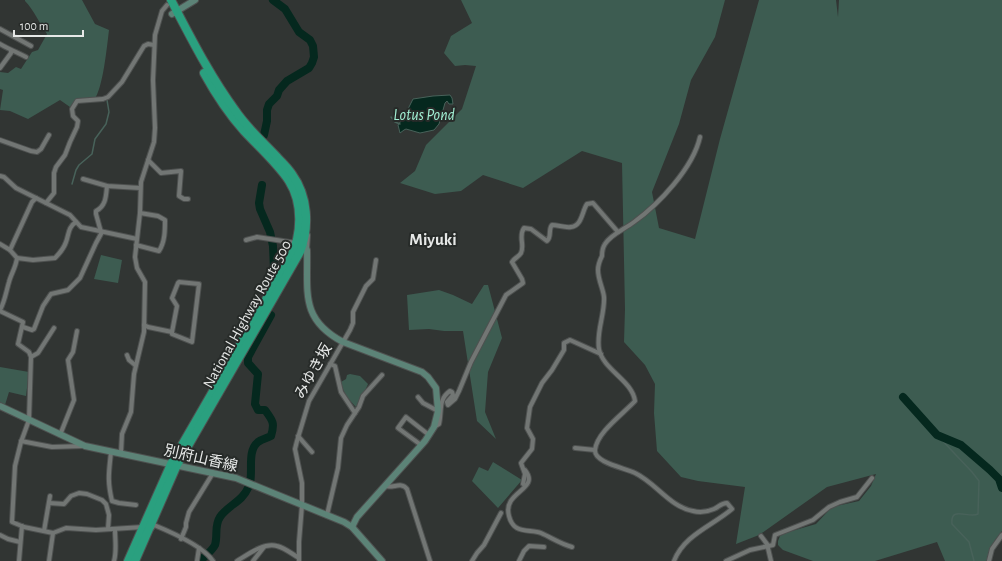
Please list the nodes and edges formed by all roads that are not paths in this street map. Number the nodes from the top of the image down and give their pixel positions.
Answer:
1 (195, 0) edge
2 (167, 2) edge
3 (174, 12) junction
4 (0, 29) edge
5 (0, 44) edge
6 (154, 45) junction
7 (31, 46) dead end
8 (11, 51) junction
9 (26, 57) dead end
10 (0, 68) edge
11 (49, 135) dead end
12 (700, 137) dead end
13 (0, 140) edge
14 (148, 160) junction
15 (0, 176) edge
16 (83, 178) dead end
17 (107, 186) junction
18 (140, 188) junction
19 (36, 198) junction
20 (188, 199) dead end
21 (46, 203) junction
22 (140, 213) junction
23 (76, 222) junction
24 (102, 232) junction
25 (618, 232) junction
26 (137, 239) junction
27 (246, 240) dead end
28 (0, 244) edge
29 (136, 245) junction
30 (302, 246) junction
31 (10, 250) junction
32 (17, 258) junction
33 (376, 260) dead end
34 (2, 300) edge
35 (0, 311) edge
36 (144, 324) junction
37 (23, 327) junction
38 (54, 328) dead end
39 (77, 331) dead end
40 (172, 332) junction
41 (343, 342) junction
42 (602, 354) junction
43 (127, 355) dead end
44 (31, 357) junction
45 (330, 364) junction
46 (135, 365) junction
47 (382, 375) dead end
48 (418, 397) dead end
49 (0, 406) edge
50 (438, 411) junction
51 (355, 413) junction
52 (29, 420) junction
53 (434, 427) junction
54 (60, 435) junction
55 (429, 435) junction
56 (298, 436) junction
57 (21, 441) junction
58 (421, 445) junction
59 (85, 446) junction
60 (576, 448) dead end
61 (595, 450) junction
62 (111, 452) junction
63 (312, 452) dead end
64 (120, 454) junction
65 (174, 465) junction
66 (523, 468) junction
67 (213, 473) junction
68 (872, 478) dead end
69 (523, 484) dead end
70 (385, 486) junction
71 (50, 496) dead end
72 (49, 503) junction
73 (136, 505) dead end
74 (302, 505) junction
75 (501, 513) dead end
76 (327, 515) junction
77 (22, 526) junction
78 (352, 527) junction
79 (108, 529) junction
80 (115, 529) junction
81 (146, 529) junction
82 (44, 531) junction
83 (53, 533) junction
84 (1002, 534) edge
85 (0, 536) edge
86 (761, 536) dead end
87 (181, 539) junction
88 (20, 542) junction
89 (768, 546) junction
90 (544, 547) dead end
91 (572, 547) dead end
92 (198, 548) junction
93 (264, 548) junction
94 (299, 560) edge
95 (19, 561) edge
96 (49, 561) edge
97 (114, 561) edge
98 (128, 561) edge
99 (135, 561) edge
100 (197, 561) edge
101 (213, 561) edge
102 (237, 561) edge
103 (253, 561) edge
104 (382, 561) edge
105 (430, 561) edge
106 (472, 561) edge
107 (519, 561) edge
108 (674, 561) edge
109 (726, 561) edge
110 (771, 561) edge
111 (989, 561) edge

1 - 3 main road
2 - 3 highway
2 - 6 street
3 - 30 highway
3 - 30 highway, National Highway Route 500
4 - 7 street
5 - 8 street
6 - 14 street
6 - 21 street
8 - 9 street
8 - 10 street
11 - 13 street
12 - 25 street
14 - 18 street
14 - 20 street
15 - 19 street
16 - 17 street
17 - 18 street
17 - 24 street
18 - 22 street
19 - 21 street
19 - 31 street
21 - 23 street
22 - 26 street
22 - 29 street
23 - 24 street
23 - 32 street
24 - 26 street
24 - 37 street
25 - 42 street
25 - 53 street
26 - 29 street
27 - 30 street
28 - 31 street
29 - 36 street
30 - 41 main road
30 - 65 highway, National Highway Route 500
31 - 32 street
32 - 34 street
33 - 41 street, みゆき坂
34 - 35 street
35 - 37 street
36 - 40 street
36 - 46 street
37 - 44 street
38 - 44 street
39 - 54 street
40 - 40 street
41 - 45 street, みゆき坂
41 - 50 main road
42 - 61 street
42 - 66 street
43 - 46 street
44 - 52 street
45 - 51 street
45 - 56 street, みゆき坂
46 - 64 street
47 - 51 street
48 - 50 street
49 - 52 main road, 別府山香線
50 - 53 main road
51 - 76 street
52 - 54 main road, 別府山香線
52 - 57 street
53 - 55 main road
54 - 59 main road, 別府山香線
55 - 58 main road
55 - 58 street
56 - 63 street
56 - 74 street, みゆき坂
57 - 59 street
57 - 77 street
58 - 70 main road
59 - 62 main road, 別府山香線
60 - 61 street
61 - 108 street
62 - 64 main road, 別府山香線
62 - 73 street
64 - 65 main road, 別府山香線
65 - 67 main road, 別府山香線
65 - 81 highway, National Highway Route 500
66 - 69 street
66 - 91 street
67 - 74 main road, 別府山香線
67 - 87 street
68 - 89 street
70 - 78 main road
70 - 105 street
71 - 72 street
72 - 79 street
72 - 82 street
74 - 76 main road, 別府山香線
74 - 94 street, みゆき坂
75 - 106 street
76 - 78 main road, 別府山香線
77 - 82 street
77 - 88 street
78 - 104 main road, 別府山香線
79 - 80 street
79 - 83 street
80 - 81 street
80 - 97 street
81 - 87 street
81 - 98 highway
81 - 99 highway
82 - 83 street
83 - 96 street
84 - 111 street
85 - 88 street
86 - 89 street
87 - 92 street
88 - 95 street
89 - 109 street
89 - 110 street
90 - 107 street
92 - 100 street
92 - 101 street
93 - 94 street
93 - 102 street
93 - 103 street

